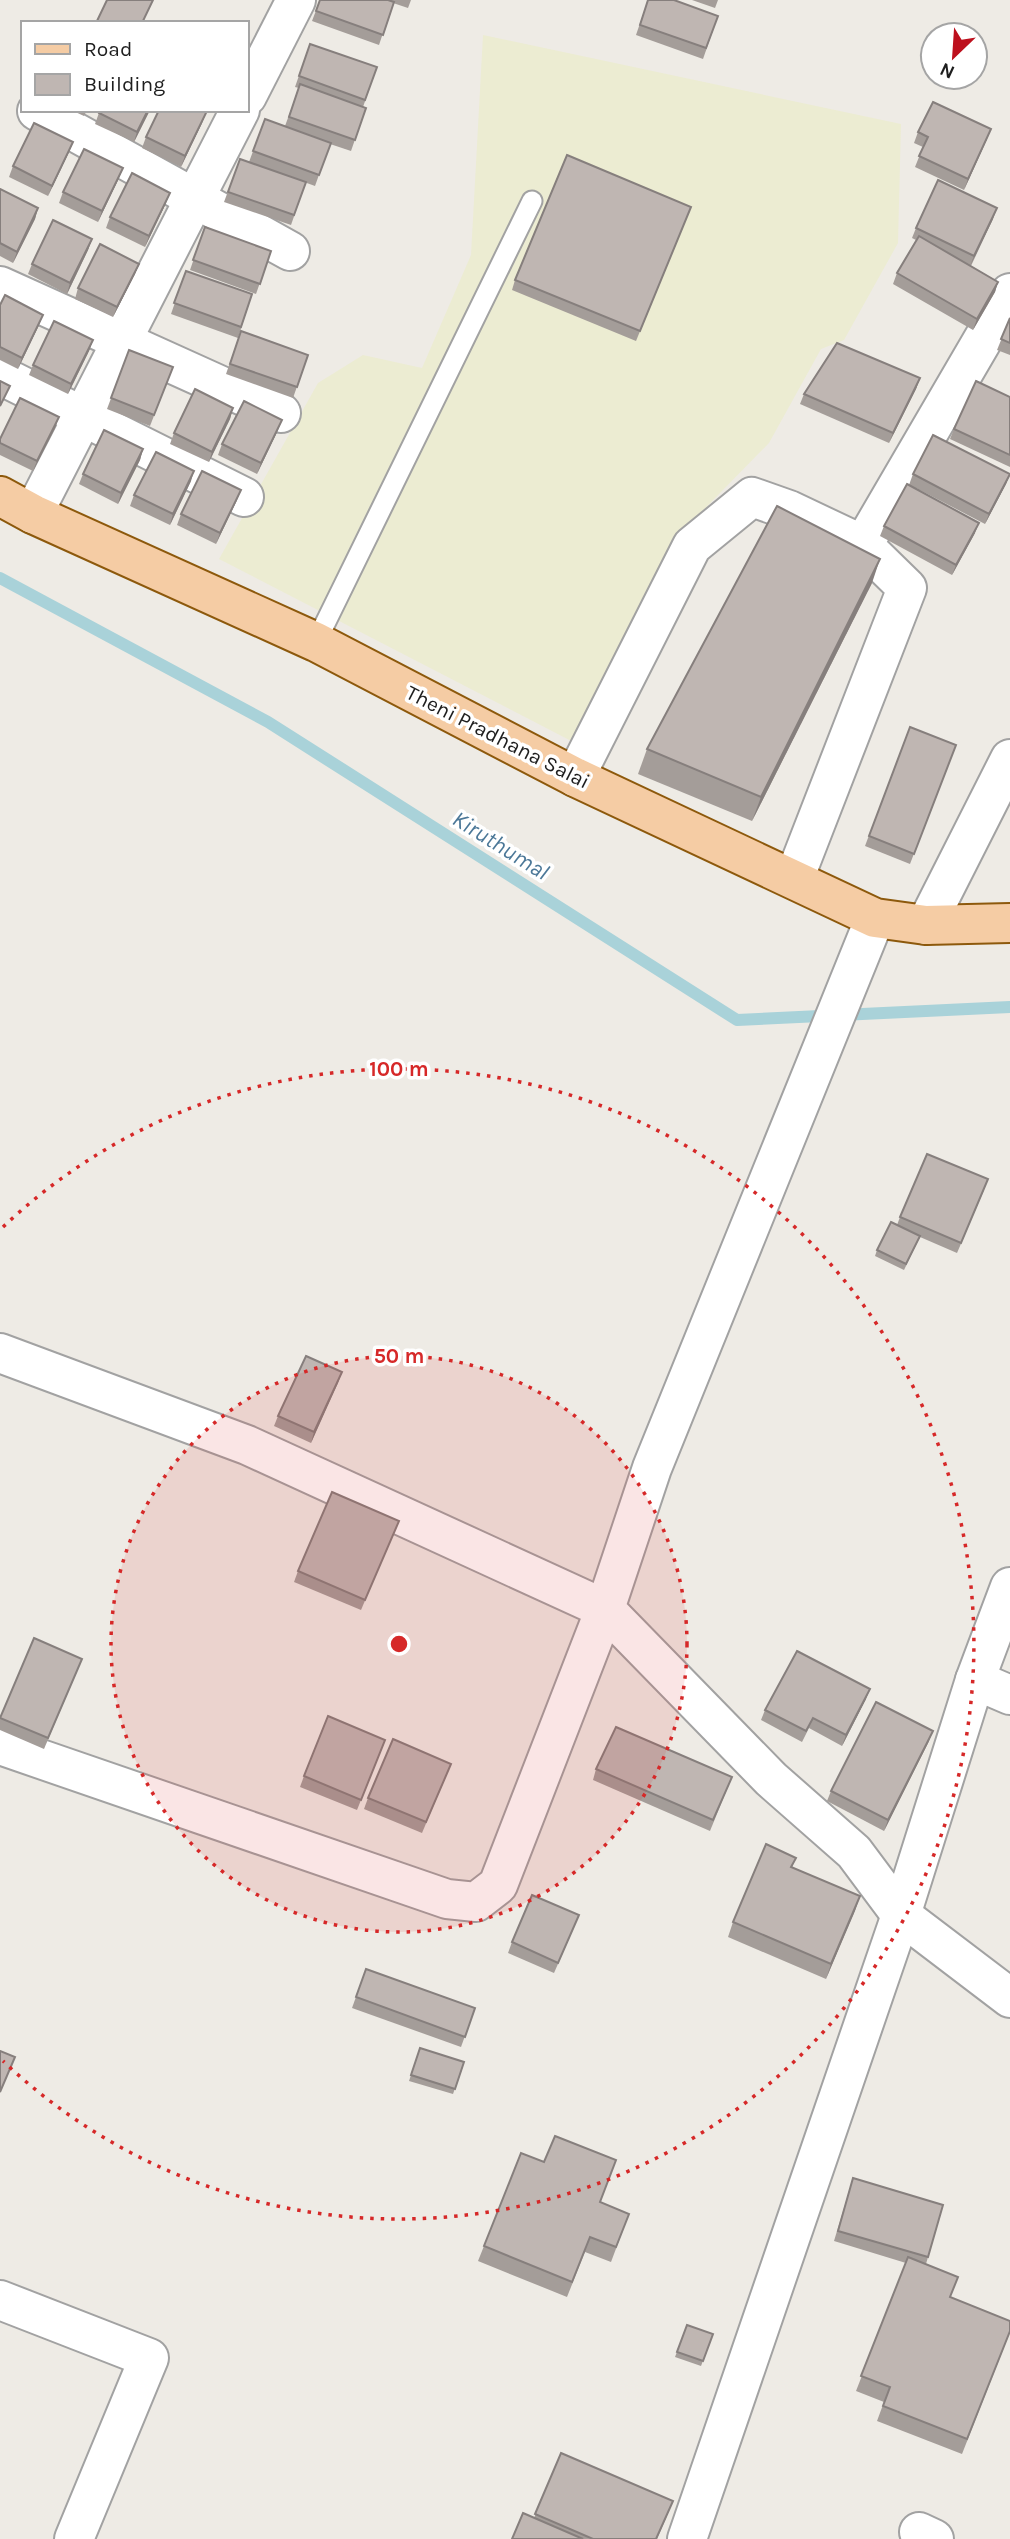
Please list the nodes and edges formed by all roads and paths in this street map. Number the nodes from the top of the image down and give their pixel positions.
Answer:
1 (294, 1) edge
2 (248, 94) edge
3 (39, 112) edge
4 (239, 112) edge
5 (195, 198) junction
6 (532, 201) dead end
7 (290, 251) dead end
8 (0, 286) edge
9 (1010, 293) edge
10 (122, 341) junction
11 (0, 375) edge
12 (281, 413) dead end
13 (83, 416) junction
14 (0, 496) edge
15 (244, 497) dead end
16 (33, 514) junction
17 (863, 545) junction
18 (316, 642) junction
19 (1010, 759) edge
20 (575, 777) junction
21 (794, 879) junction
22 (876, 918) junction
23 (1010, 923) edge
24 (926, 925) junction
25 (0, 1353) edge
26 (1010, 1587) edge
27 (605, 1609) junction
28 (975, 1680) junction
29 (1010, 1695) edge
30 (0, 1745) edge
31 (901, 1915) junction
32 (1010, 1998) edge
33 (0, 2300) edge
34 (74, 2539) edge
35 (687, 2539) edge

1 - 2 street
3 - 5 street
4 - 5 street
5 - 7 street
5 - 10 street
6 - 18 lane
8 - 10 street
9 - 17 street
10 - 12 street
10 - 13 street
11 - 13 street
13 - 15 street
13 - 16 street
14 - 16 main road, Theni Pradhana Salai
16 - 18 main road, Theni Pradhana Salai
17 - 20 street
17 - 21 street
18 - 20 main road, Theni Pradhana Salai
19 - 24 street
20 - 21 main road, Theni Pradhana Salai
21 - 22 main road, Theni Pradhana Salai
22 - 24 main road, Theni Pradhana Salai
22 - 27 street
23 - 24 main road, Theni Pradhana Salai
25 - 27 street
26 - 28 street
27 - 30 street
27 - 31 street
28 - 29 street
28 - 31 street
31 - 32 street
31 - 35 street
33 - 34 street

